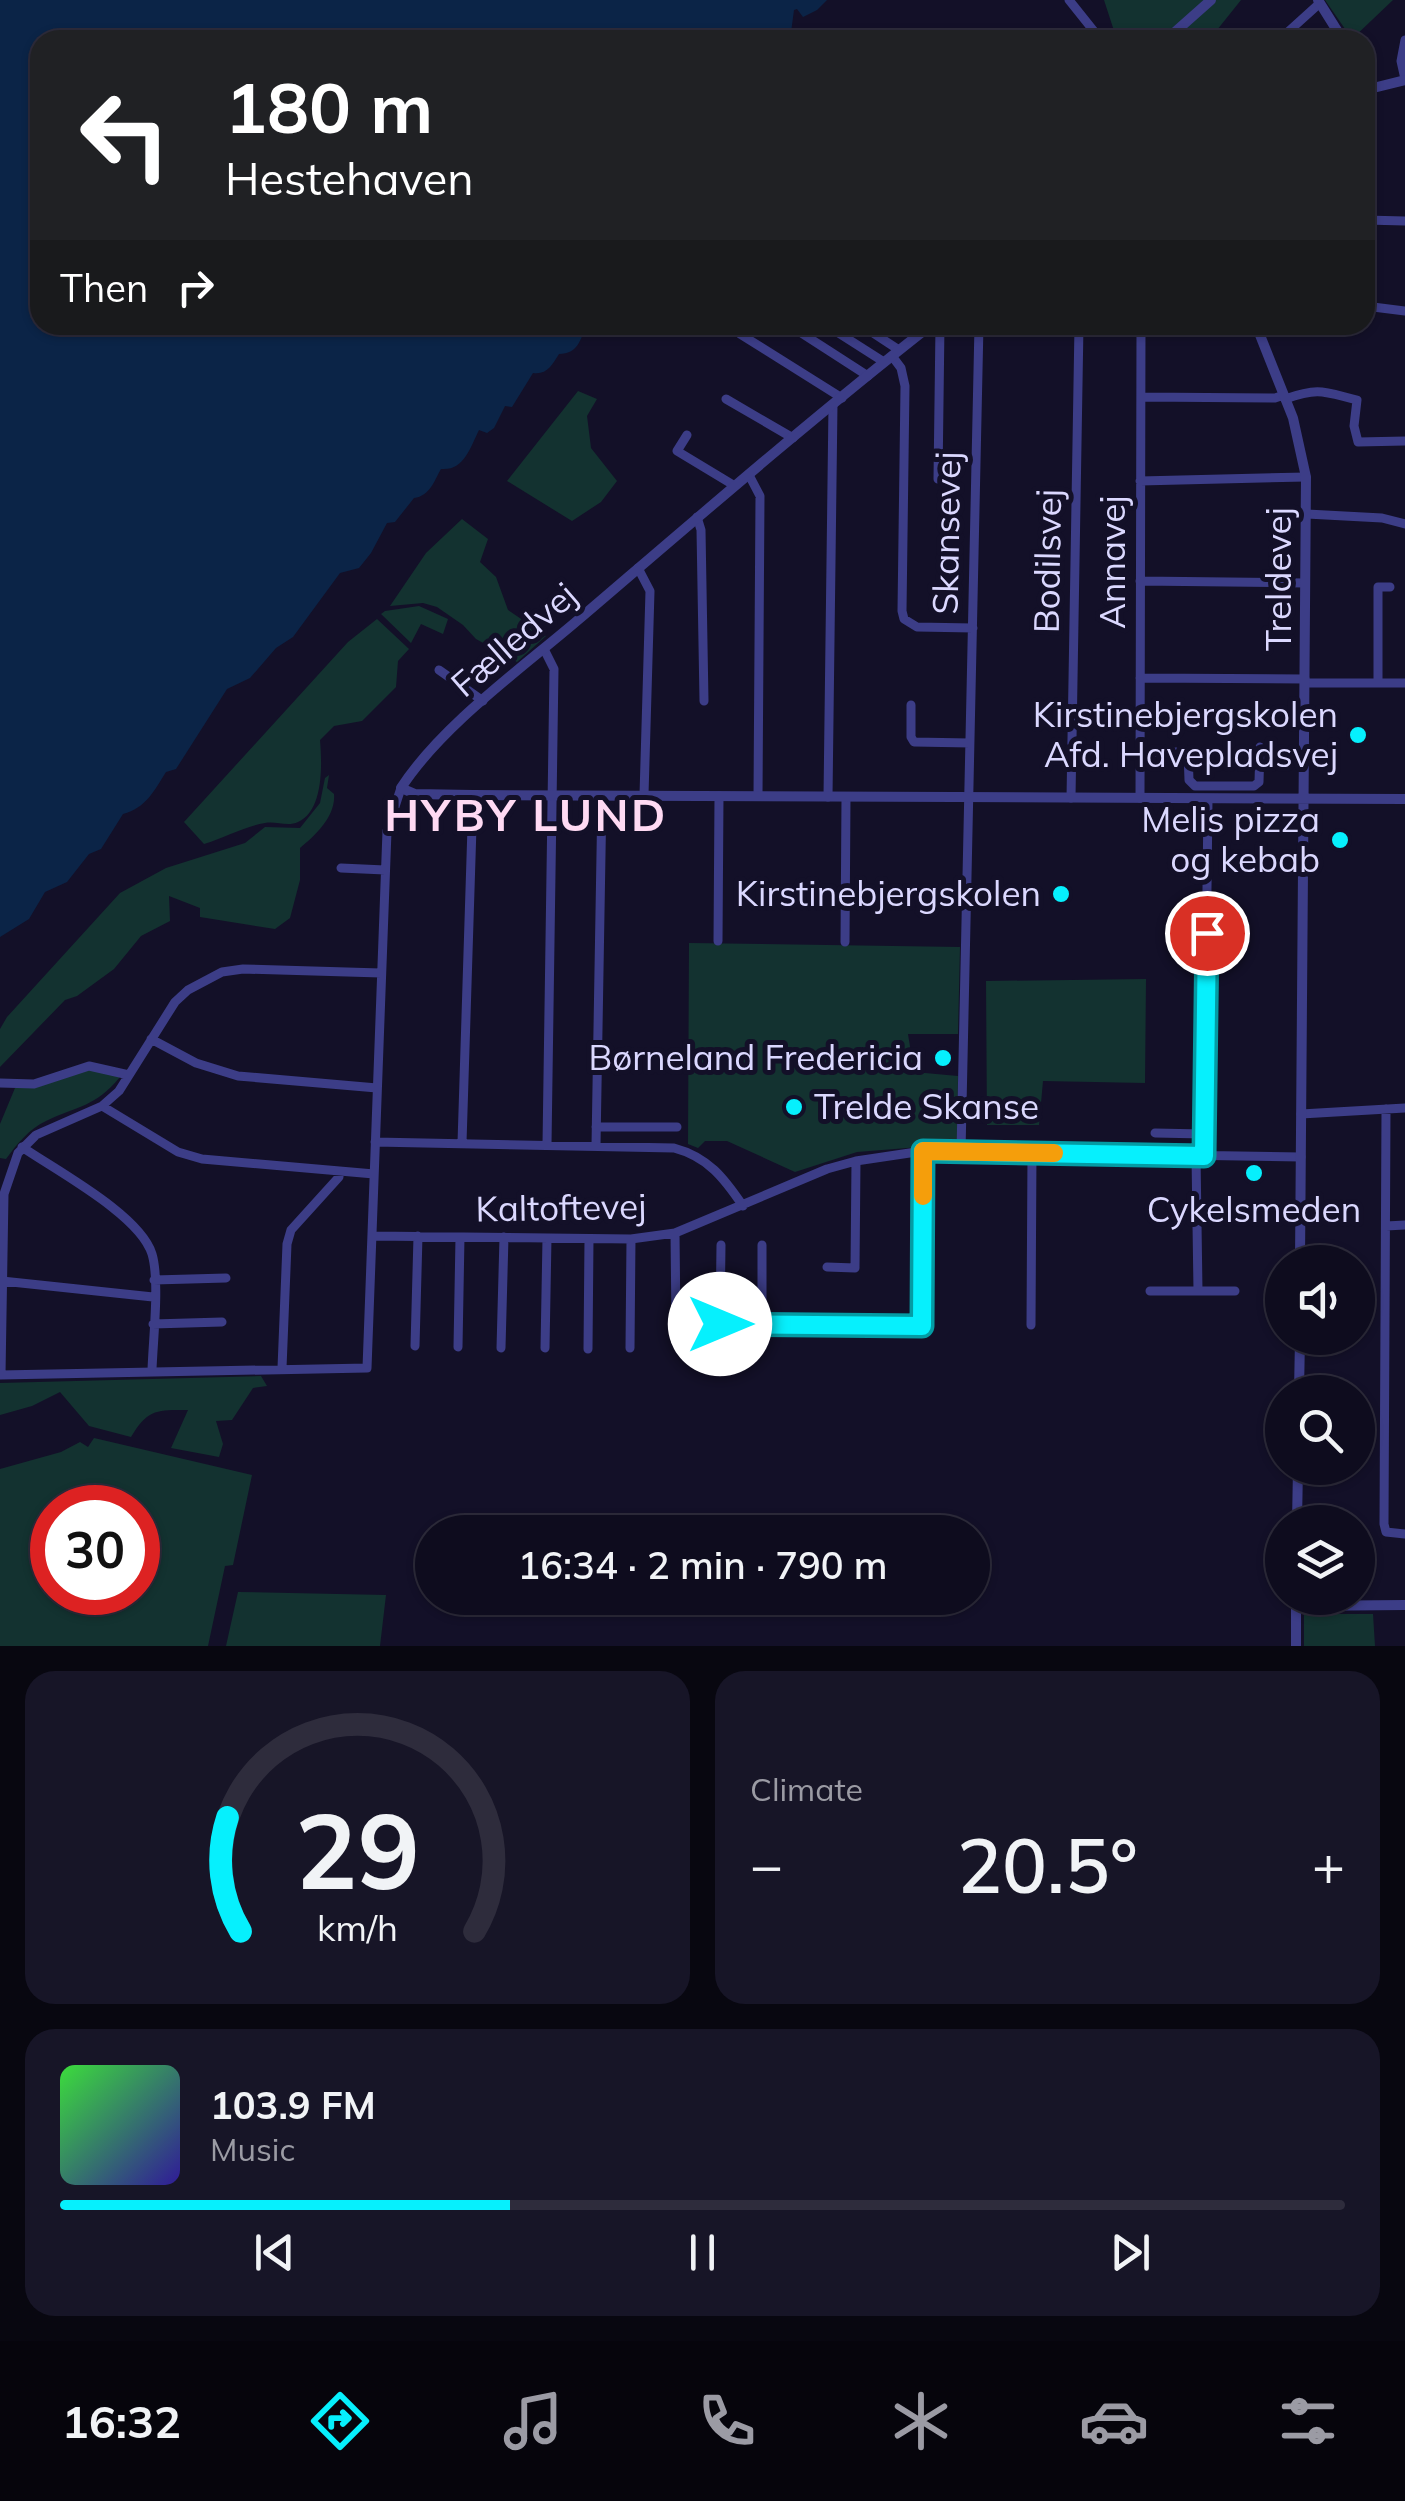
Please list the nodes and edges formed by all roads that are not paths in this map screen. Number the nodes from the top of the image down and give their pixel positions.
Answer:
1 (1069, 0) edge
2 (1211, 0) edge
3 (1319, 2) edge
4 (1093, 30) edge
5 (1177, 30) edge
6 (1290, 30) edge
7 (1336, 30) edge
8 (1405, 40) edge
9 (1405, 79) edge
10 (1375, 87) edge
11 (1375, 220) edge
12 (1405, 222) edge
13 (1375, 307) edge
14 (1405, 311) edge
15 (741, 335) edge
16 (804, 335) edge
17 (847, 335) edge
18 (871, 335) edge
19 (918, 335) edge
20 (940, 335) edge
21 (979, 335) edge
22 (1079, 335) edge
23 (1141, 335) edge
24 (1260, 335) edge
25 (892, 356) junction
26 (868, 376) junction
27 (1285, 397) junction
28 (1141, 398) junction
29 (726, 399) dead end
30 (837, 401) junction
31 (687, 435) dead end
32 (793, 438) junction
33 (1405, 441) edge
34 (749, 475) junction
35 (1306, 477) junction
36 (938, 479) dead end
37 (1140, 481) junction
38 (735, 486) junction
39 (1306, 514) junction
40 (698, 518) junction
41 (1405, 524) edge
42 (638, 568) junction
43 (1140, 581) junction
44 (1306, 583) junction
45 (1390, 587) dead end
46 (973, 628) junction
47 (544, 649) junction
48 (439, 670) dead end
49 (1140, 678) junction
50 (1305, 681) junction
51 (1378, 683) junction
52 (1405, 683) edge
53 (483, 701) junction
54 (704, 701) dead end
55 (912, 704) dead end
56 (970, 742) junction
57 (1260, 747) dead end
58 (1140, 752) junction
59 (401, 788) junction
60 (474, 794) junction
61 (552, 796) junction
62 (602, 796) junction
63 (644, 796) junction
64 (719, 796) junction
65 (758, 796) junction
66 (828, 796) junction
67 (846, 797) junction
68 (969, 797) junction
69 (1071, 798) junction
70 (1140, 798) junction
71 (1304, 798) junction
72 (1208, 799) junction
73 (1405, 800) edge
74 (341, 868) dead end
75 (385, 870) junction
76 (718, 941) dead end
77 (845, 942) dead end
78 (381, 974) junction
79 (151, 1038) junction
80 (129, 1075) junction
81 (0, 1083) edge
82 (378, 1088) junction
83 (102, 1106) junction
84 (1405, 1108) edge
85 (1386, 1109) junction
86 (1301, 1114) junction
87 (596, 1126) junction
88 (676, 1128) dead end
89 (1155, 1133) dead end
90 (1204, 1134) junction
91 (375, 1142) junction
92 (462, 1144) junction
93 (547, 1145) junction
94 (596, 1146) junction
95 (22, 1147) junction
96 (923, 1151) junction
97 (961, 1152) junction
98 (1032, 1153) junction
99 (1200, 1156) junction
100 (1301, 1157) junction
101 (856, 1161) junction
102 (0, 1164) edge
103 (11, 1170) junction
104 (339, 1171) junction
105 (374, 1174) junction
106 (743, 1206) junction
107 (1405, 1225) edge
108 (1386, 1226) junction
109 (675, 1232) junction
110 (372, 1236) junction
111 (418, 1236) junction
112 (460, 1237) junction
113 (504, 1238) junction
114 (546, 1238) junction
115 (589, 1239) junction
116 (631, 1239) junction
117 (720, 1244) dead end
118 (762, 1245) dead end
119 (1300, 1245) edge
120 (826, 1267) dead end
121 (226, 1278) dead end
122 (154, 1280) junction
123 (2, 1281) edge
124 (1150, 1290) dead end
125 (1198, 1291) junction
126 (1235, 1291) dead end
127 (153, 1297) junction
128 (222, 1322) dead end
129 (153, 1324) junction
130 (720, 1324) junction
131 (762, 1325) junction
132 (1031, 1325) dead end
133 (415, 1346) dead end
134 (458, 1346) dead end
135 (501, 1348) dead end
136 (545, 1348) dead end
137 (630, 1348) dead end
138 (588, 1350) dead end
139 (282, 1368) junction
140 (152, 1370) junction
141 (0, 1375) edge
142 (1405, 1534) edge
143 (1375, 1604) edge
144 (1405, 1605) edge
145 (1296, 1615) edge
146 (1296, 1646) edge

1 - 4 street
2 - 5 street
3 - 6 street
3 - 7 street
8 - 9 street
9 - 10 street
11 - 12 street
13 - 14 street
15 - 30 street
16 - 26 street
17 - 25 street
18 - 25 street
19 - 25 street, Fælledvej
20 - 36 street
21 - 46 street, Skansevej
22 - 69 street, Bodilsvej
23 - 28 street, Annavej
24 - 27 street, Treldevej
25 - 26 street, Fælledvej
25 - 46 street
26 - 30 street, Fælledvej
27 - 28 street
27 - 33 street
27 - 35 street, Treldevej
28 - 37 street, Annavej
29 - 32 street
30 - 32 street, Fælledvej
30 - 66 street
31 - 38 street
32 - 34 street, Fælledvej
34 - 38 street, Fælledvej
34 - 65 street
35 - 37 street
35 - 39 street, Treldevej
37 - 43 street, Annavej
38 - 40 street, Fælledvej
39 - 41 street
39 - 44 street, Treldevej
40 - 42 street, Fælledvej
40 - 54 street
42 - 47 street, Fælledvej
42 - 63 street
43 - 44 street
43 - 49 street, Annavej
44 - 50 street, Treldevej
45 - 51 street
46 - 56 street, Skansevej
47 - 53 street, Fælledvej
47 - 61 street
48 - 53 street
49 - 50 street
49 - 58 street, Annavej
50 - 51 street
50 - 71 street, Treldevej
51 - 52 street
53 - 59 street, Fælledvej
55 - 56 street
56 - 68 street, Skansevej
57 - 58 street
58 - 70 street, Annavej
59 - 60 street
59 - 75 street, Fælledvej
60 - 61 street
60 - 92 street
61 - 62 street
61 - 93 street
62 - 63 street
62 - 87 street
63 - 64 street
64 - 65 street
64 - 76 street
65 - 66 street
66 - 67 street
67 - 68 street
67 - 77 street
68 - 69 street
68 - 97 street, Skansevej
69 - 70 street
70 - 72 street
71 - 72 street
71 - 73 street
71 - 86 street, Treldevej
72 - 90 street
74 - 75 street
75 - 78 street, Fælledvej
78 - 79 street
78 - 82 street, Fælledvej
79 - 80 street
79 - 82 street
80 - 81 street
80 - 83 street
82 - 91 street, Fælledvej
83 - 95 street
83 - 104 street
84 - 85 street
85 - 86 street
85 - 108 street
86 - 100 street, Treldevej
87 - 88 street
87 - 94 street
89 - 90 street
90 - 99 street
91 - 92 street
91 - 105 street, Fælledvej
92 - 93 street
93 - 94 street
94 - 106 street
95 - 103 street
95 - 122 street
96 - 97 street, Kaltoftevej
96 - 101 street, Kaltoftevej
96 - 131 street
97 - 98 street, Kaltoftevej
98 - 99 street, Kaltoftevej
98 - 132 street
99 - 100 street, Kaltoftevej
99 - 125 street
100 - 119 street, Treldevej
101 - 106 street, Kaltoftevej
101 - 120 street
102 - 103 street
103 - 123 street
104 - 105 street
104 - 139 street
105 - 110 street, Fælledvej
106 - 109 street, Kaltoftevej
107 - 108 street
108 - 142 street
109 - 116 street, Kaltoftevej
109 - 130 street
110 - 111 street, Kaltoftevej
110 - 139 street, Fælledvej
111 - 112 street, Kaltoftevej
111 - 133 street
112 - 113 street, Kaltoftevej
112 - 134 street
113 - 114 street, Kaltoftevej
113 - 135 street
114 - 115 street, Kaltoftevej
114 - 136 street
115 - 116 street, Kaltoftevej
115 - 138 street
116 - 137 street
117 - 130 street
118 - 131 street
121 - 122 street
122 - 127 street
123 - 127 street
123 - 141 street
124 - 125 street
125 - 126 street
127 - 129 street
128 - 129 street
129 - 140 street
130 - 131 street
139 - 140 street
140 - 141 street
143 - 144 street
145 - 146 street

